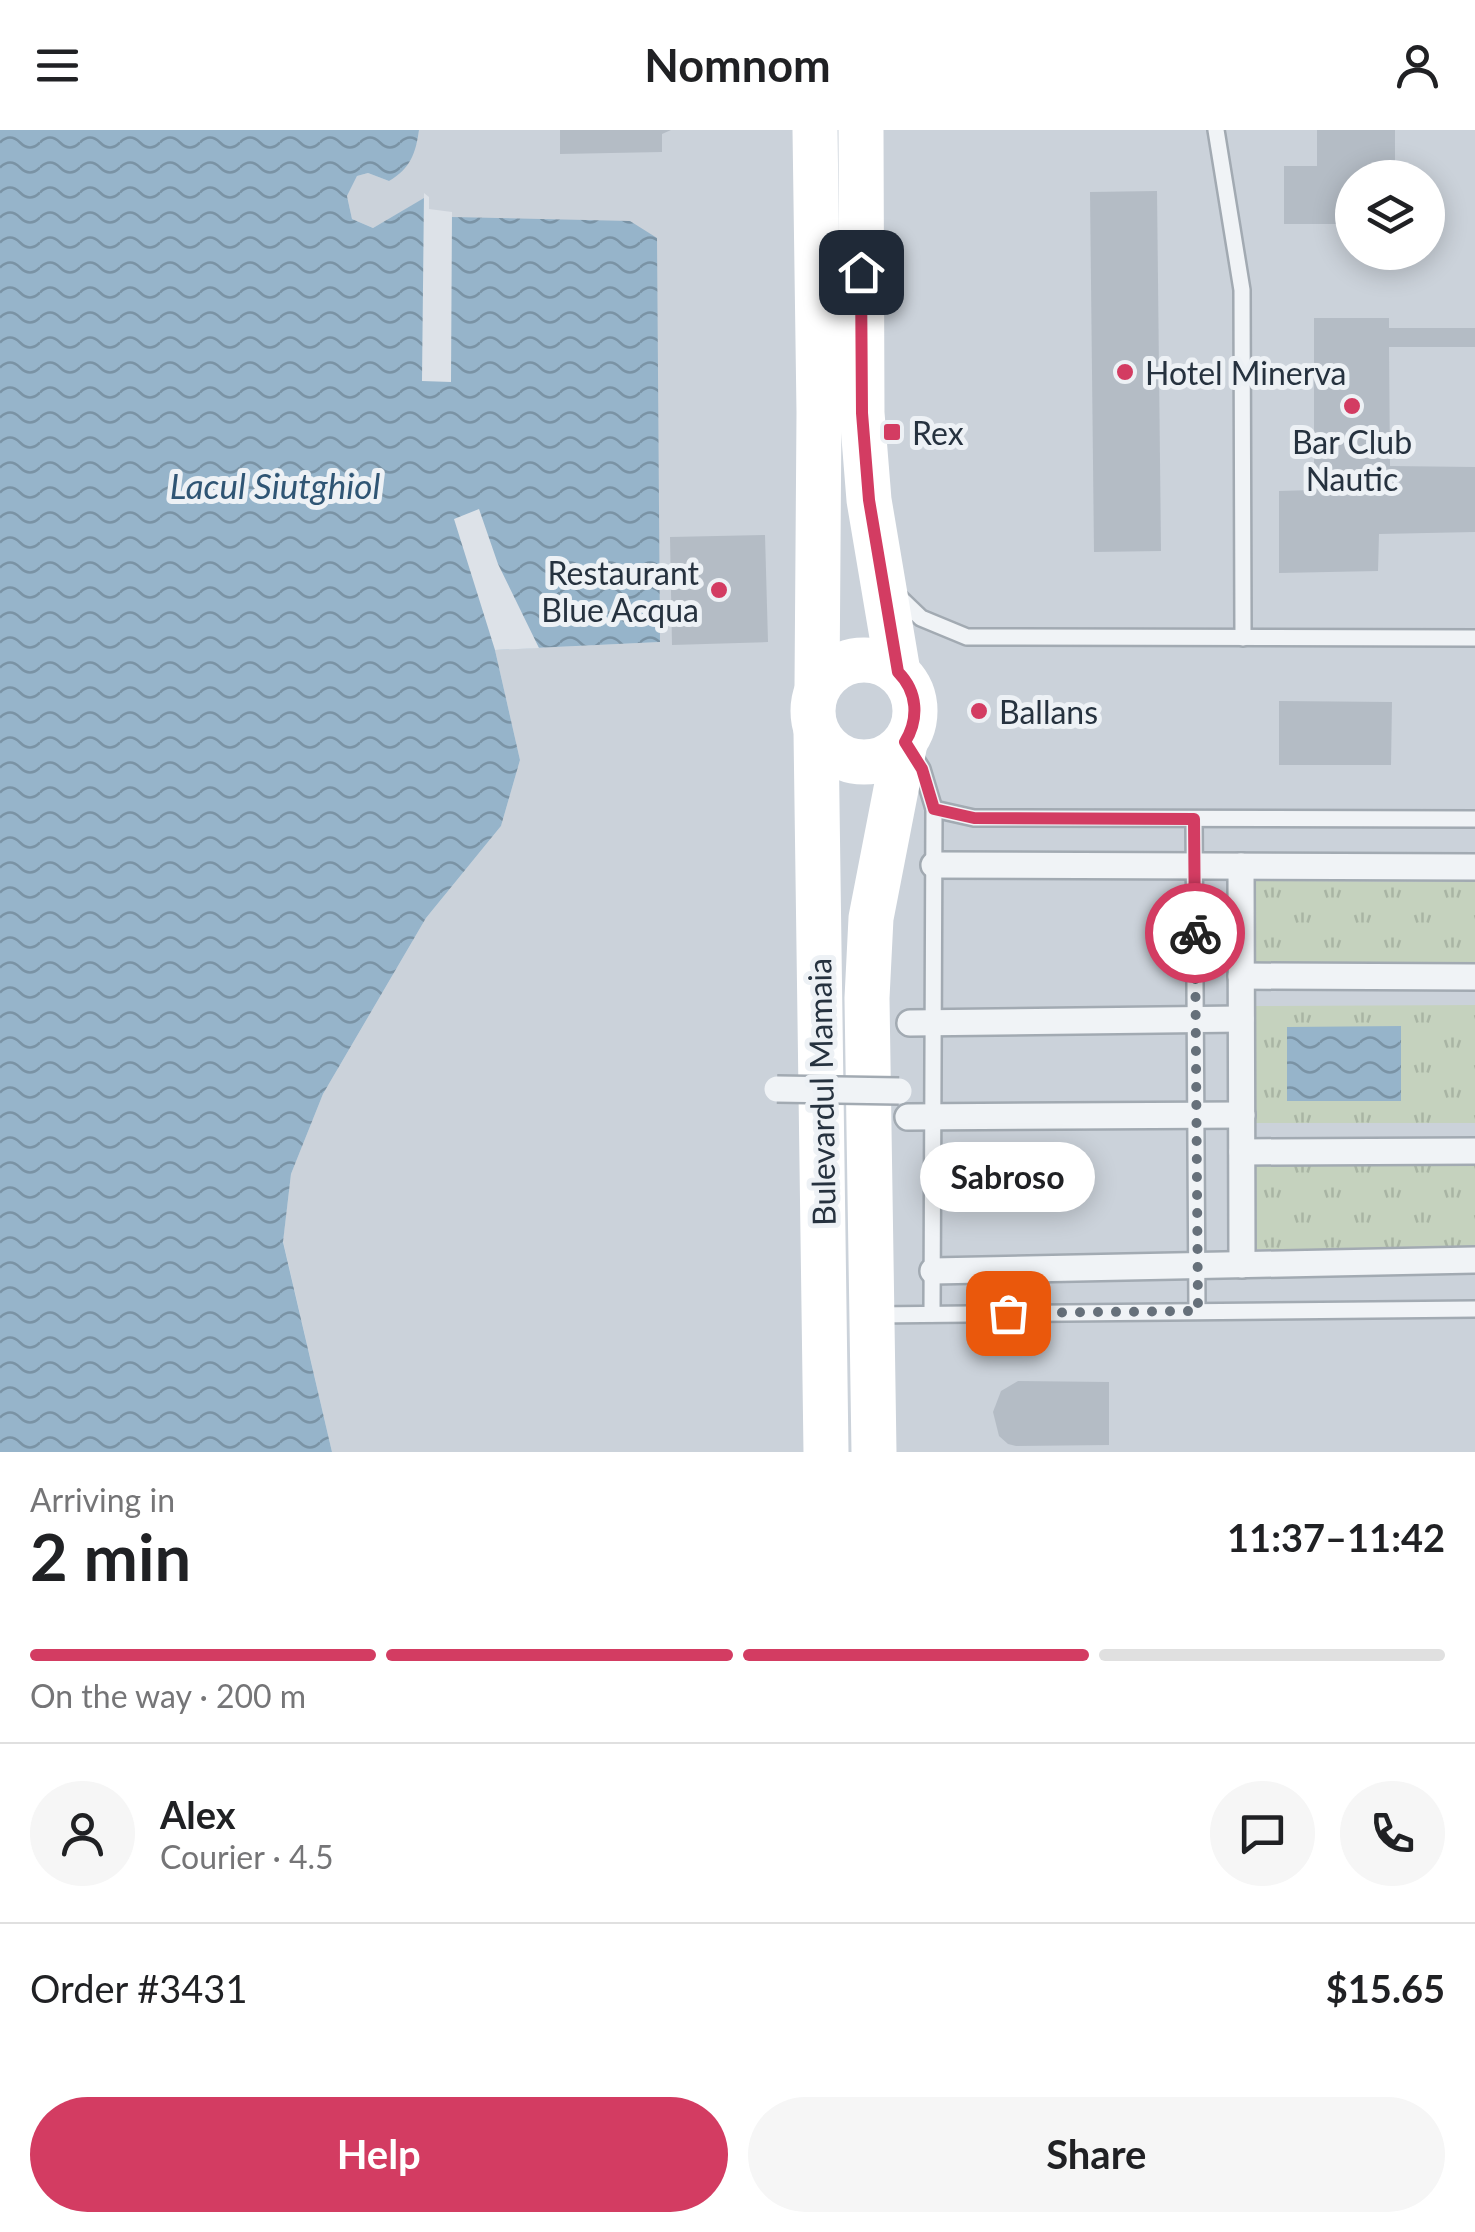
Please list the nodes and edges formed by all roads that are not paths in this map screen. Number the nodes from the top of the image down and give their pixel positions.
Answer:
1 (815, 130) edge
2 (861, 130) edge
3 (1216, 130) edge
4 (884, 582) junction
5 (1243, 638) junction
6 (1475, 638) edge
7 (898, 672) junction
8 (817, 687) junction
9 (816, 732) junction
10 (905, 742) junction
11 (934, 809) junction
12 (1194, 819) junction
13 (1475, 819) edge
14 (934, 865) junction
15 (1194, 866) junction
16 (1241, 866) junction
17 (1475, 867) edge
18 (1241, 976) junction
19 (1475, 976) edge
20 (1195, 1019) junction
21 (1242, 1019) junction
22 (922, 1023) junction
23 (778, 1088) dead end
24 (899, 1091) dead end
25 (1196, 1115) junction
26 (1242, 1115) junction
27 (921, 1117) junction
28 (1475, 1151) edge
29 (1242, 1152) junction
30 (1475, 1260) edge
31 (1242, 1265) junction
32 (1197, 1266) junction
33 (932, 1271) junction
34 (1475, 1309) edge
35 (1198, 1311) junction
36 (874, 1314) junction
37 (932, 1314) junction
38 (826, 1452) edge
39 (874, 1452) edge

1 - 8 main road
2 - 4 main road
3 - 5 lane
4 - 5 lane
4 - 7 main road
5 - 6 lane
7 - 8 main road
7 - 10 main road
8 - 9 main road
9 - 10 main road
9 - 38 main road, Bulevardul Mamaia
10 - 11 lane
10 - 36 main road, Bulevardul Mamaia
11 - 12 lane
11 - 14 lane
12 - 13 lane
12 - 15 lane
14 - 15 street
14 - 22 lane
15 - 16 street
15 - 20 lane
16 - 17 street
16 - 18 street
18 - 19 street
18 - 21 street
20 - 21 street
20 - 22 street
20 - 25 lane
21 - 26 street
22 - 27 lane
23 - 24 street, bridge
25 - 26 street
25 - 27 street
25 - 32 lane
26 - 29 street
27 - 33 lane
28 - 29 street
29 - 31 street
30 - 31 street
31 - 32 street
32 - 33 street
32 - 35 lane
33 - 37 lane
34 - 35 lane
35 - 37 lane
36 - 37 lane
36 - 39 main road, Bulevardul Mamaia

